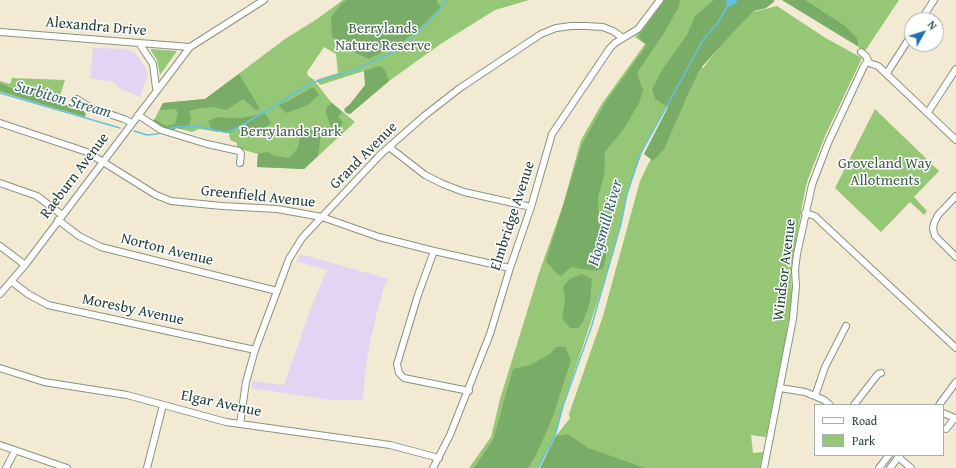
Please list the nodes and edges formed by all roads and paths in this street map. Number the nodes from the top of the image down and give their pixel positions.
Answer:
1 (264, 0) edge
2 (660, 0) edge
3 (934, 0) edge
4 (254, 3) edge
5 (926, 12) edge
6 (0, 32) edge
7 (623, 38) junction
8 (139, 44) junction
9 (904, 46) edge
10 (190, 47) junction
11 (861, 52) dead end
12 (869, 63) junction
13 (956, 69) edge
14 (887, 73) junction
15 (158, 89) junction
16 (77, 100) dead end
17 (928, 112) junction
18 (138, 114) junction
19 (0, 123) edge
20 (132, 123) junction
21 (956, 140) edge
22 (389, 147) junction
23 (103, 162) junction
24 (240, 164) dead end
25 (0, 183) edge
26 (956, 196) edge
27 (531, 207) junction
28 (805, 213) junction
29 (60, 217) junction
30 (322, 217) junction
31 (0, 246) edge
32 (434, 251) junction
33 (956, 256) edge
34 (25, 265) junction
35 (510, 268) junction
36 (11, 281) junction
37 (277, 291) junction
38 (0, 294) edge
39 (846, 326) dead end
40 (956, 348) edge
41 (255, 350) junction
42 (0, 368) edge
43 (881, 373) dead end
44 (956, 382) edge
45 (780, 388) junction
46 (469, 390) junction
47 (815, 396) junction
48 (828, 404) edge
49 (855, 404) edge
50 (940, 404) edge
51 (163, 405) junction
52 (944, 412) edge
53 (240, 424) junction
54 (946, 429) dead end
55 (0, 445) edge
56 (15, 451) junction
57 (888, 456) edge
58 (899, 456) edge
59 (439, 458) junction
60 (6, 468) edge
61 (67, 468) edge
62 (147, 468) edge
63 (433, 468) edge
64 (764, 468) edge
65 (879, 468) edge
66 (890, 468) edge
67 (912, 468) edge

1 - 4 street, Raeburn Avenue
2 - 7 street, Elmbridge Avenue
3 - 5 street
4 - 10 street, Raeburn Avenue
6 - 8 street, Alexandra Drive
7 - 22 street, Grand Avenue
7 - 27 street, Elmbridge Avenue
8 - 10 street, Alexandra Drive
8 - 15 street
9 - 14 street
10 - 15 street, Raeburn Avenue
11 - 12 street
12 - 14 street
12 - 28 street, Windsor Avenue
13 - 17 street
14 - 17 street
15 - 18 street, Raeburn Avenue
16 - 20 street
17 - 21 street
18 - 20 street, Raeburn Avenue
18 - 24 street
19 - 23 street, Greenfield Avenue
20 - 23 street, Raeburn Avenue
22 - 27 street
22 - 30 street, Grand Avenue
23 - 29 street, Raeburn Avenue
23 - 30 street, Greenfield Avenue
25 - 29 street, Norton Avenue
26 - 33 street
27 - 35 street, Elmbridge Avenue
28 - 40 street
28 - 45 street, Windsor Avenue
29 - 34 street, Raeburn Avenue
29 - 37 street, Norton Avenue
30 - 32 street, Greenfield Avenue
30 - 37 street, Grand Avenue
31 - 34 street
32 - 35 street, Greenfield Avenue
32 - 46 street
34 - 36 street, Raeburn Avenue
35 - 46 street, Elmbridge Avenue
36 - 38 street, Raeburn Avenue
36 - 41 street, Moresby Avenue
37 - 41 street, Grand Avenue
39 - 47 street
41 - 53 street, Grand Avenue
42 - 51 street, Elgar Avenue
43 - 49 street
44 - 50 street
45 - 47 street
45 - 64 street, Windsor Avenue
46 - 59 street, Elmbridge Avenue
47 - 48 street
51 - 53 street, Elgar Avenue
51 - 62 street
52 - 54 street
53 - 59 street, Elgar Avenue
55 - 56 street
56 - 60 street
56 - 61 street
57 - 65 street
58 - 66 street
58 - 67 street
59 - 63 street, Elmbridge Avenue

